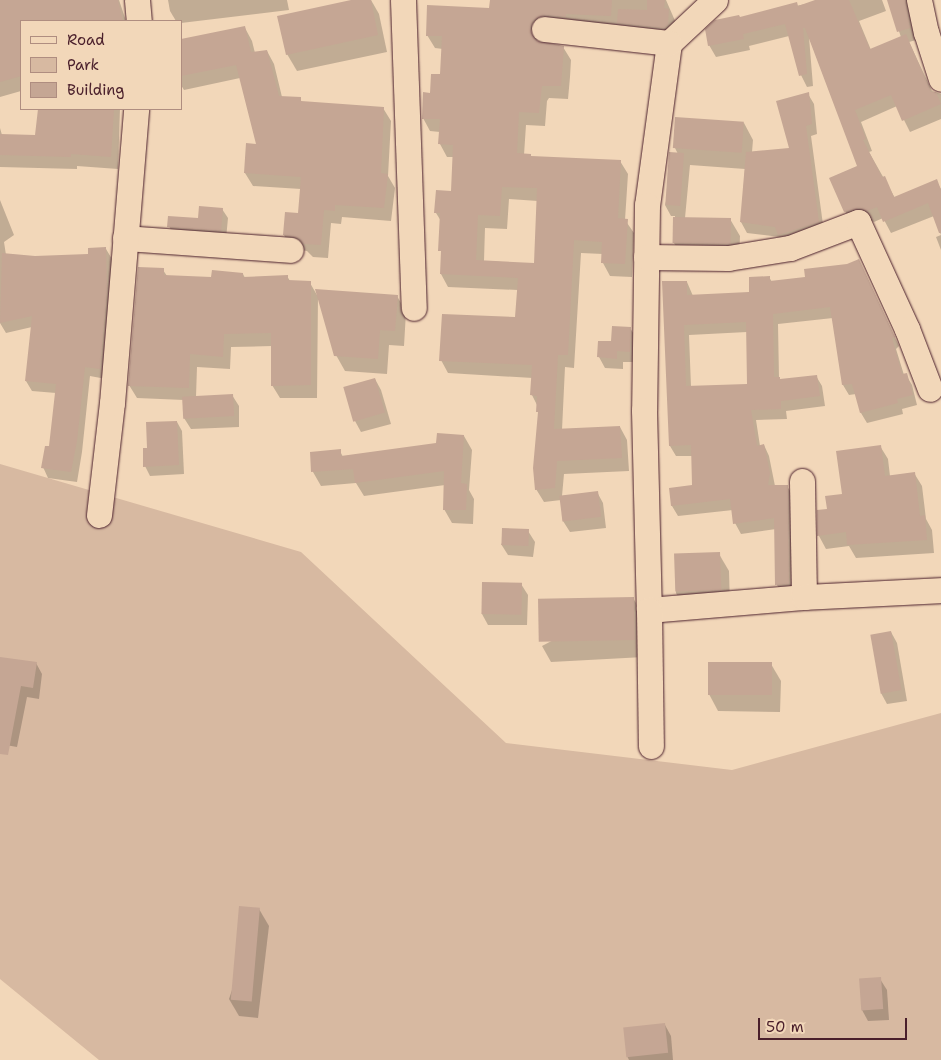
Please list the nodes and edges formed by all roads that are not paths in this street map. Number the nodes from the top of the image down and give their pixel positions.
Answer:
1 (137, 0) edge
2 (403, 0) edge
3 (715, 0) edge
4 (920, 0) edge
5 (139, 20) edge
6 (544, 28) dead end
7 (669, 43) junction
8 (941, 79) edge
9 (136, 110) edge
10 (125, 238) junction
11 (291, 250) dead end
12 (646, 257) junction
13 (414, 308) dead end
14 (930, 389) dead end
15 (802, 481) dead end
16 (99, 514) dead end
17 (941, 590) edge
18 (804, 597) junction
19 (649, 610) junction
20 (651, 746) dead end

1 - 5 street
2 - 13 street
3 - 7 street
4 - 8 street
6 - 7 street
7 - 12 street
9 - 10 street
10 - 11 street
10 - 16 street
12 - 14 street
12 - 19 street
15 - 18 street
17 - 18 street
18 - 19 street
19 - 20 street

